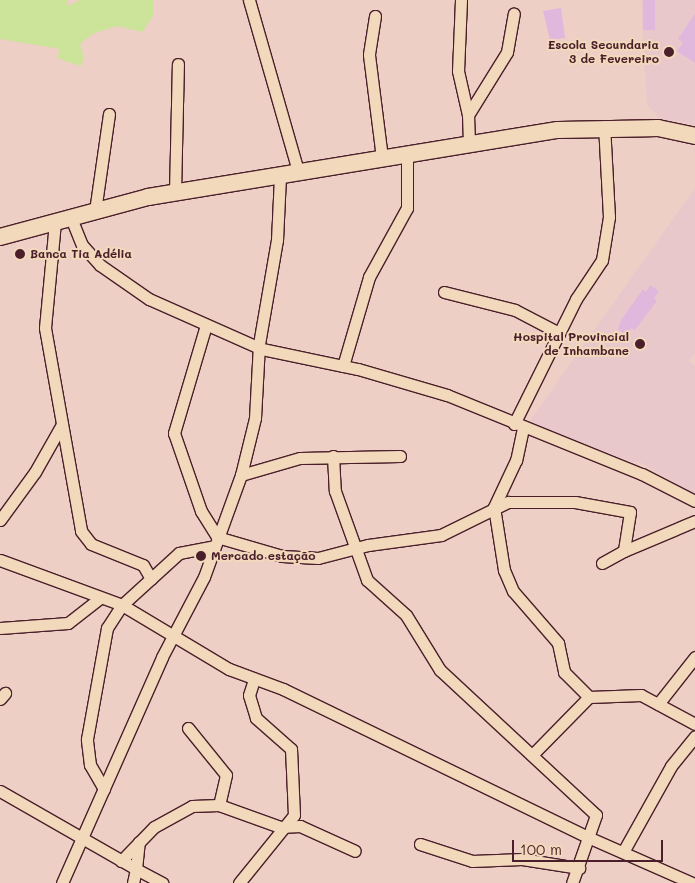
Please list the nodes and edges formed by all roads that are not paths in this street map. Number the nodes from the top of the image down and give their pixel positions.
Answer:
1 (249, 0) edge
2 (461, 0) edge
3 (514, 14) dead end
4 (375, 16) dead end
5 (178, 64) dead end
6 (109, 114) dead end
7 (468, 115) junction
8 (604, 126) junction
9 (695, 136) edge
10 (469, 143) junction
11 (407, 154) junction
12 (382, 158) junction
13 (298, 171) junction
14 (280, 176) junction
15 (175, 193) junction
16 (95, 211) junction
17 (63, 220) junction
18 (0, 237) edge
19 (444, 292) dead end
20 (206, 325) junction
21 (559, 333) junction
22 (259, 347) junction
23 (342, 366) junction
24 (61, 426) junction
25 (518, 426) junction
26 (333, 456) junction
27 (400, 456) dead end
28 (241, 475) junction
29 (695, 501) edge
30 (494, 508) junction
31 (0, 520) edge
32 (695, 521) edge
33 (216, 542) junction
34 (354, 548) junction
35 (624, 551) junction
36 (0, 560) edge
37 (602, 563) dead end
38 (151, 579) junction
39 (99, 599) junction
40 (122, 605) junction
41 (0, 628) edge
42 (174, 638) junction
43 (695, 657) edge
44 (254, 680) junction
45 (589, 697) junction
46 (658, 704) junction
47 (695, 724) edge
48 (188, 728) dead end
49 (692, 745) edge
50 (532, 755) junction
51 (104, 789) junction
52 (0, 791) edge
53 (219, 805) junction
54 (289, 825) junction
55 (590, 838) junction
56 (82, 839) junction
57 (139, 842) junction
58 (420, 844) dead end
59 (354, 851) dead end
60 (623, 852) junction
61 (121, 861) junction
62 (580, 868) junction
63 (136, 869) junction
64 (62, 883) edge
65 (133, 883) edge
66 (162, 883) edge
67 (239, 883) edge
68 (572, 883) edge
69 (692, 883) edge

1 - 13 street
2 - 7 street
3 - 7 street
4 - 12 street
5 - 15 street
6 - 16 street
7 - 10 street
8 - 9 main road
8 - 10 main road
8 - 21 street
10 - 11 main road
11 - 12 main road
11 - 23 street
12 - 13 main road
13 - 14 main road
14 - 15 main road
14 - 22 street
15 - 16 main road
16 - 17 main road
17 - 18 main road
17 - 20 street
17 - 24 street
19 - 21 street
20 - 22 street
20 - 33 street
21 - 25 street
22 - 23 street
22 - 28 street
23 - 25 street
24 - 31 street
24 - 38 street
25 - 29 street
25 - 30 street
26 - 27 street
26 - 28 street
26 - 34 street
28 - 33 street
30 - 34 street
30 - 35 street
30 - 45 street
32 - 35 street
33 - 34 street
33 - 38 street
33 - 42 street
34 - 50 street
35 - 37 street
36 - 39 street
38 - 40 street
39 - 40 street
39 - 41 street
40 - 42 street
40 - 51 street
42 - 44 street
42 - 51 street
43 - 46 street
44 - 54 street
44 - 55 street
45 - 46 street
45 - 50 street
46 - 47 street
48 - 53 street
49 - 60 street
50 - 55 street
51 - 56 street
52 - 56 street
53 - 54 street
53 - 57 street
54 - 59 street
54 - 67 street
55 - 60 street
55 - 62 street
56 - 61 street
56 - 64 street
57 - 61 street
57 - 63 street
58 - 62 street
60 - 69 street
61 - 63 street
62 - 68 street
63 - 65 street
63 - 66 street

